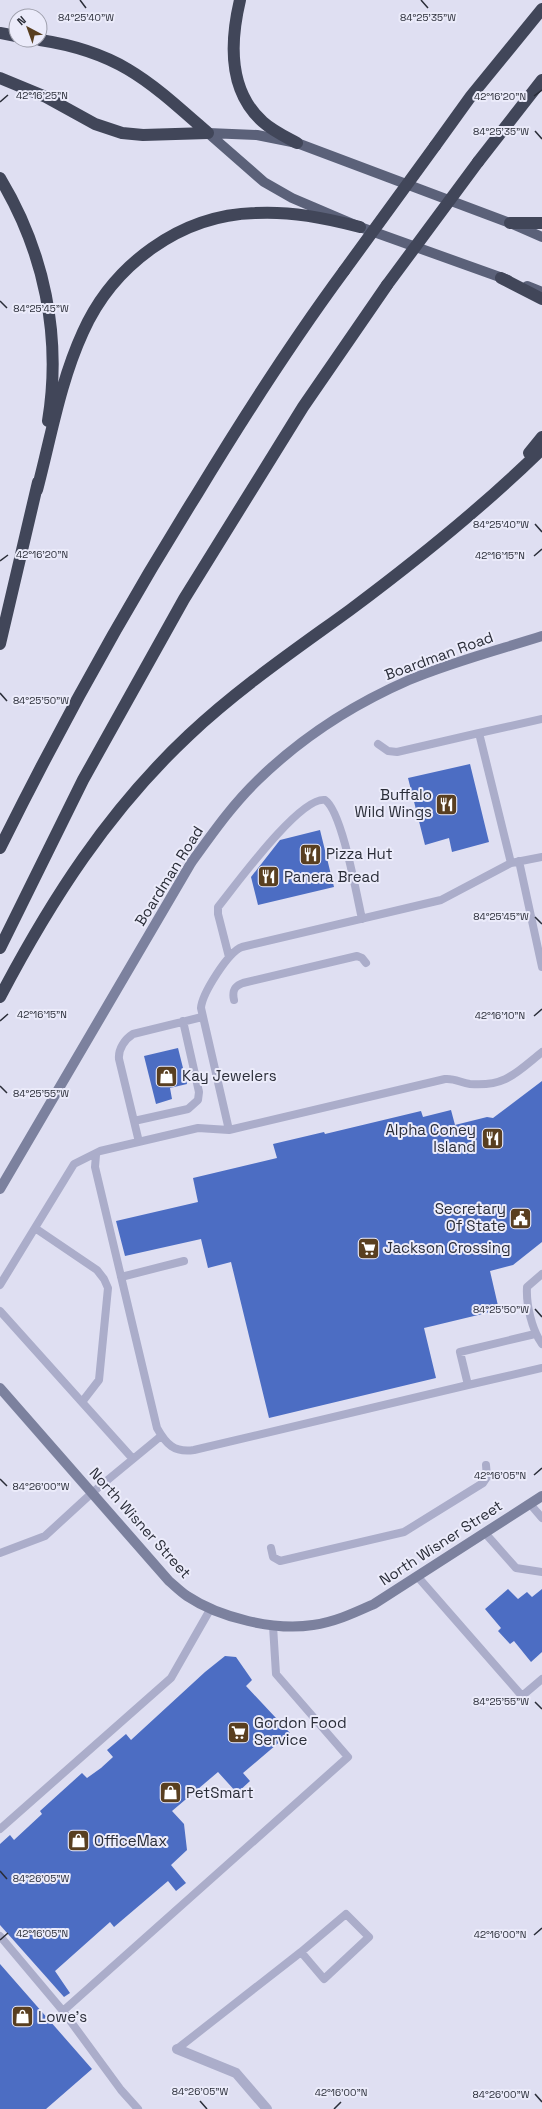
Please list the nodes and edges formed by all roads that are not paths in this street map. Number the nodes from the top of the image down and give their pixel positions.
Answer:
1 (240, 0) edge
2 (542, 9) edge
3 (48, 41) edge
4 (0, 78) edge
5 (542, 80) edge
6 (208, 133) junction
7 (297, 143) junction
8 (0, 178) edge
9 (510, 223) junction
10 (542, 223) edge
11 (360, 227) junction
12 (542, 237) edge
13 (501, 278) junction
14 (542, 292) edge
15 (542, 299) edge
16 (542, 437) edge
17 (542, 449) edge
18 (37, 490) junction
19 (474, 512) junction
20 (542, 636) edge
21 (0, 644) edge
22 (542, 719) edge
23 (479, 733) junction
24 (378, 744) dead end
25 (0, 848) edge
26 (542, 856) edge
27 (515, 862) junction
28 (362, 919) junction
29 (0, 948) edge
30 (229, 956) junction
31 (366, 963) dead end
32 (542, 967) edge
33 (0, 998) edge
34 (234, 1000) dead end
35 (202, 1016) junction
36 (183, 1021) junction
37 (542, 1052) edge
38 (134, 1122) junction
39 (229, 1130) junction
40 (139, 1142) junction
41 (96, 1155) junction
42 (0, 1189) edge
43 (35, 1228) junction
44 (184, 1261) dead end
45 (542, 1274) edge
46 (121, 1277) junction
47 (0, 1285) edge
48 (0, 1311) edge
49 (535, 1334) junction
50 (542, 1344) edge
51 (542, 1368) edge
52 (468, 1385) junction
53 (0, 1388) edge
54 (82, 1402) junction
55 (161, 1436) junction
56 (133, 1459) junction
57 (486, 1465) dead end
58 (92, 1492) junction
59 (542, 1496) edge
60 (530, 1504) junction
61 (542, 1518) edge
62 (485, 1533) junction
63 (271, 1548) dead end
64 (0, 1553) edge
65 (542, 1572) edge
66 (418, 1576) junction
67 (211, 1608) junction
68 (273, 1626) junction
69 (542, 1679) edge
70 (0, 1829) edge
71 (0, 1936) edge
72 (301, 1952) junction
73 (63, 2011) junction
74 (178, 2049) joint
75 (138, 2109) edge
76 (267, 2109) edge

1 - 7 highway
2 - 25 highway, bridge
3 - 6 highway
4 - 6 highway
5 - 29 highway, bridge
6 - 7 main road
6 - 11 main road
7 - 9 main road
8 - 18 highway
9 - 10 highway
9 - 12 main road
11 - 13 main road
11 - 18 highway
13 - 14 main road
13 - 15 highway
16 - 19 highway
17 - 19 highway
18 - 21 highway
19 - 33 highway
20 - 42 main road, Boardman Road
22 - 23 lane
23 - 24 lane
23 - 27 lane
26 - 27 lane
27 - 28 lane
27 - 32 lane
28 - 30 lane
28 - 30 lane
30 - 35 lane
31 - 34 lane
35 - 36 lane
35 - 39 lane
36 - 38 lane
36 - 38 lane
37 - 39 lane
38 - 40 lane
39 - 40 lane
40 - 41 lane
41 - 43 lane
41 - 46 lane
43 - 47 lane
43 - 54 lane
44 - 46 lane
45 - 49 lane
46 - 55 lane
48 - 54 lane
49 - 50 lane
49 - 52 lane
51 - 52 lane
52 - 55 lane
53 - 58 main road, North Wisner Street
54 - 56 lane
55 - 56 lane
56 - 58 lane
57 - 63 lane
58 - 64 lane
58 - 67 main road, North Wisner Street
59 - 60 main road, North Wisner Street
60 - 61 lane
60 - 62 main road, North Wisner Street
62 - 65 lane
62 - 66 main road, North Wisner Street
66 - 68 main road, North Wisner Street
66 - 69 lane
67 - 68 main road, North Wisner Street
67 - 70 lane
68 - 73 lane
71 - 73 lane
72 - 72 lane
72 - 74 lane
73 - 75 lane
74 - 76 street

